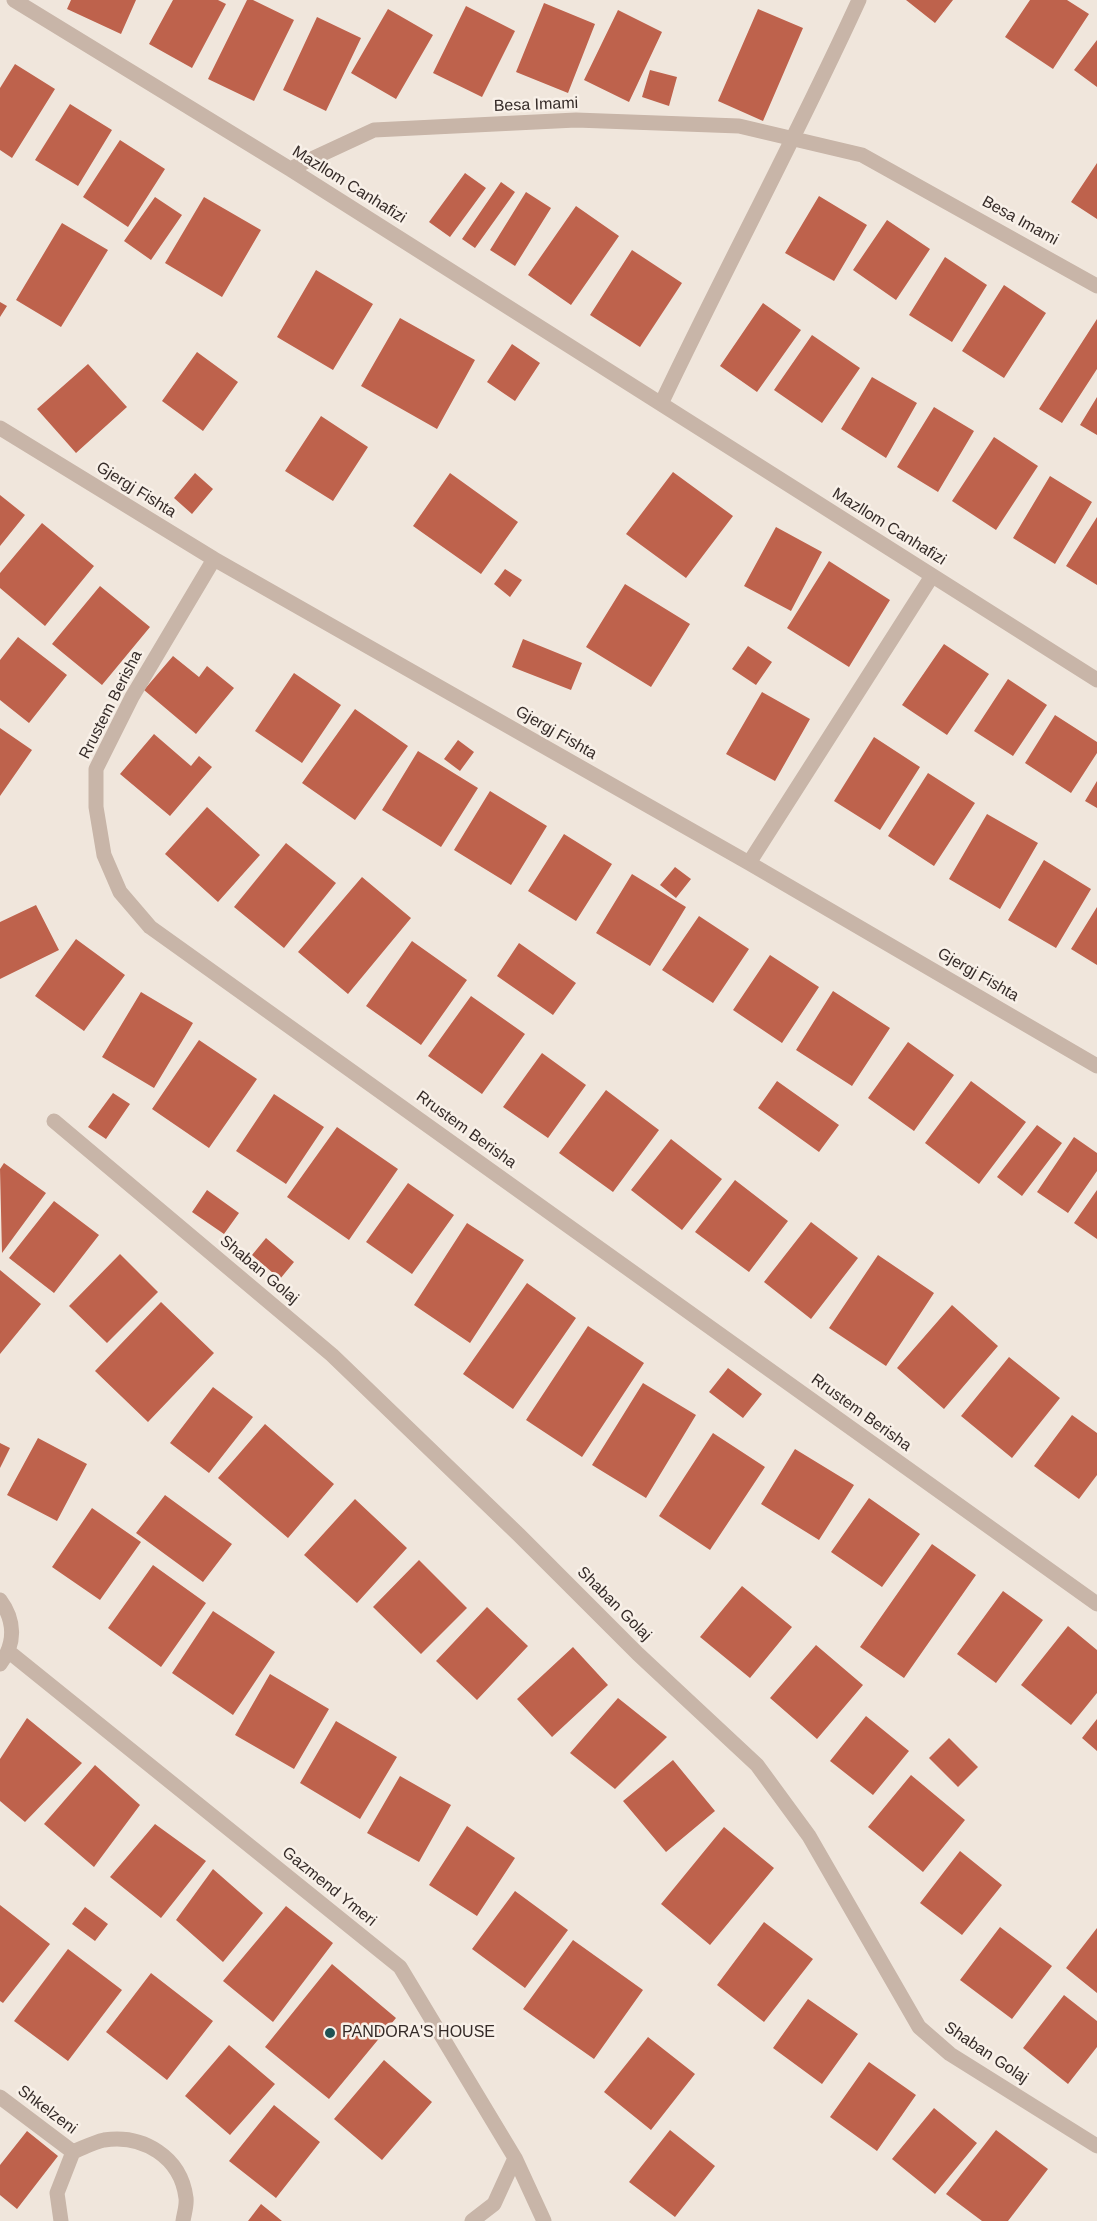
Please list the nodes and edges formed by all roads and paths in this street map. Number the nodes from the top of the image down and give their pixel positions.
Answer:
1 (14, 0) edge
2 (859, 0) edge
3 (791, 137) junction
4 (290, 168) junction
5 (1097, 286) edge
6 (661, 404) junction
7 (0, 428) edge
8 (213, 559) junction
9 (932, 576) junction
10 (1097, 680) edge
11 (749, 863) junction
12 (1097, 1066) edge
13 (54, 1121) dead end
14 (0, 1600) edge
15 (1097, 1604) edge
16 (4, 1657) edge
17 (0, 2097) edge
18 (1097, 2145) edge
19 (74, 2152) junction
20 (515, 2158) junction
21 (61, 2221) edge
22 (183, 2221) edge
23 (472, 2221) edge
24 (544, 2221) edge

1 - 4 street, Mazllom Canhafizi
2 - 3 street
3 - 4 street, Besa Imami
3 - 5 street, Besa Imami
3 - 6 street
4 - 6 street, Mazllom Canhafizi
6 - 9 street, Mazllom Canhafizi
7 - 8 street, Gjergj Fishta
8 - 11 street, Gjergj Fishta
8 - 15 street, Rrustem Berisha
9 - 10 street, Mazllom Canhafizi
9 - 11 street
11 - 12 street, Gjergj Fishta
13 - 18 street, Shaban Golaj
14 - 16 street
16 - 20 street, Gazmend Ymeri
17 - 19 street, Shkelzeni
19 - 21 street, Shkelzeni
19 - 22 street, Shkelzeni
20 - 23 street
20 - 24 street, Gazmend Ymeri

